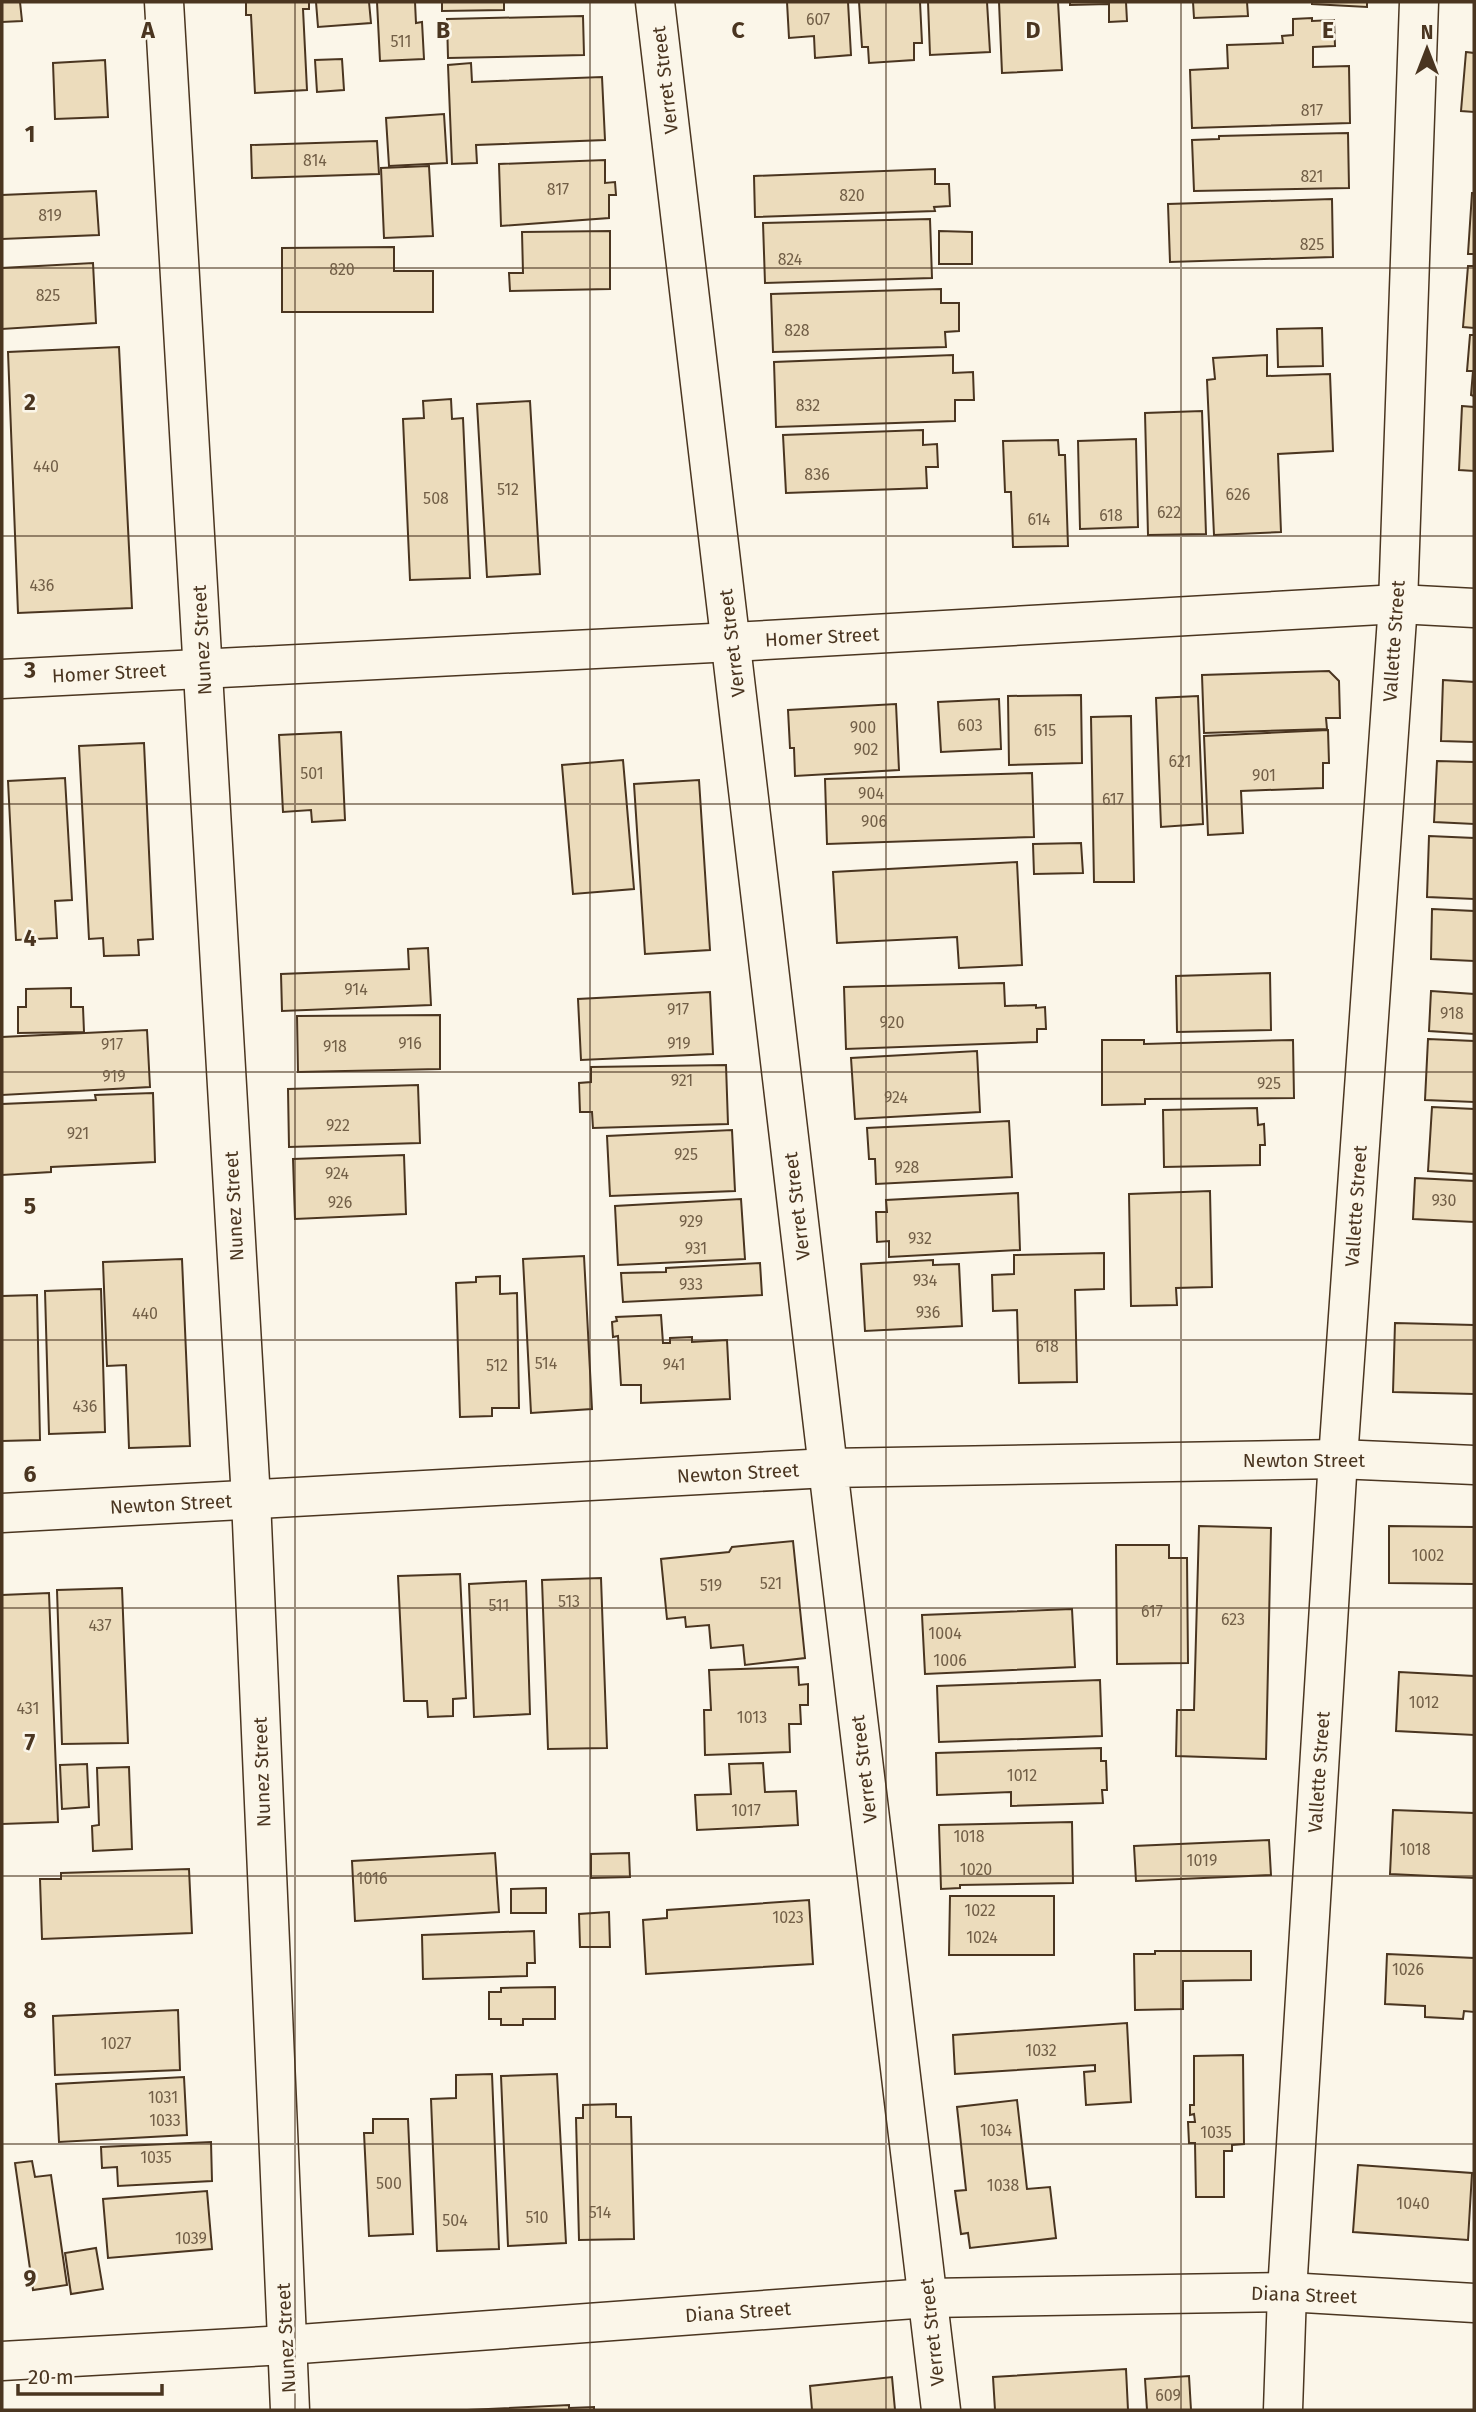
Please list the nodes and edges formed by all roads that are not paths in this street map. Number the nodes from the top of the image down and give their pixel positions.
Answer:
1 (164, 2) edge
2 (655, 2) edge
3 (1419, 2) edge
4 (1398, 604) junction
5 (1474, 608) edge
6 (732, 642) junction
7 (204, 667) junction
8 (2, 679) edge
9 (1338, 1459) junction
10 (1474, 1465) edge
11 (828, 1468) junction
12 (251, 1499) junction
13 (2, 1513) edge
14 (1287, 2292) junction
15 (928, 2298) junction
16 (1474, 2303) edge
17 (286, 2345) junction
18 (2, 2361) edge
19 (290, 2410) edge
20 (941, 2410) edge
21 (1283, 2410) edge

1 - 7 street, Nunez Street
2 - 6 street, Verret Street
3 - 4 street, Vallette Street
4 - 5 street, Homer Street
4 - 6 street, Homer Street
4 - 9 street, Vallette Street
6 - 7 street, Homer Street
6 - 11 street, Verret Street
7 - 8 street, Homer Street
7 - 12 street, Nunez Street
9 - 10 street, Newton Street
9 - 11 street, Newton Street
9 - 14 street, Vallette Street
11 - 12 street, Newton Street
11 - 15 street, Verret Street
12 - 13 street, Newton Street
12 - 17 street, Nunez Street
14 - 15 street, Diana Street
14 - 16 street, Diana Street
14 - 21 street, Vallette Street
15 - 17 street, Diana Street
15 - 20 street, Verret Street
17 - 18 street, Diana Street
17 - 19 street, Nunez Street

